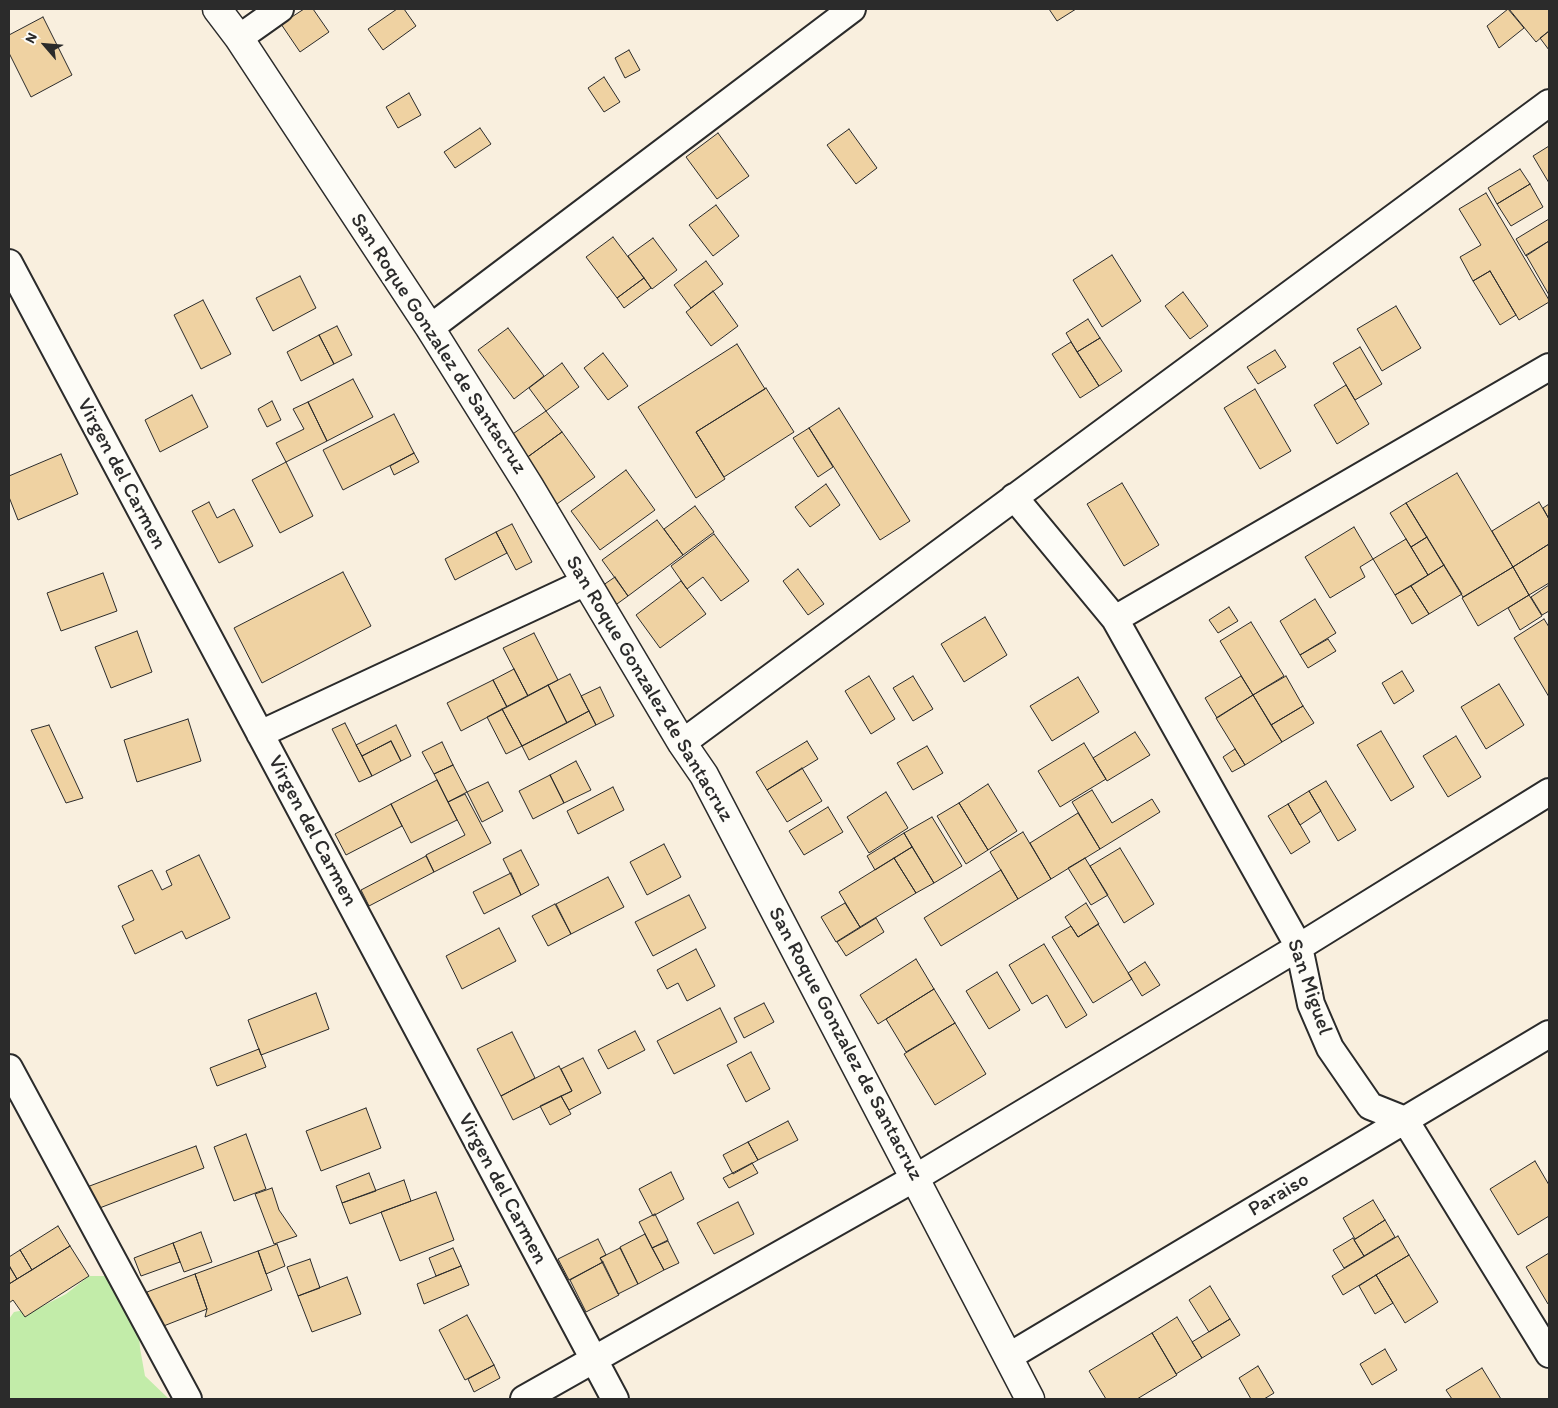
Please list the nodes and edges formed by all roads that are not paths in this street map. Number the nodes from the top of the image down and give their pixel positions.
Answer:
1 (218, 9) edge
2 (280, 9) edge
3 (852, 9) edge
4 (239, 38) junction
5 (1549, 103) edge
6 (9, 263) edge
7 (430, 328) junction
8 (1549, 367) edge
9 (1014, 497) junction
10 (586, 582) junction
11 (1115, 619) junction
12 (260, 734) junction
13 (682, 742) junction
14 (1549, 792) edge
15 (1298, 947) junction
16 (1549, 1034) edge
17 (9, 1068) edge
18 (1405, 1120) junction
19 (915, 1178) junction
20 (1549, 1354) edge
21 (1008, 1357) junction
22 (594, 1360) junction
23 (188, 1399) edge
24 (524, 1399) edge
25 (615, 1399) edge
26 (1030, 1399) edge

1 - 4 street, San Roque Gonzalez de Santacruz
2 - 4 street
3 - 7 street
4 - 7 street, San Roque Gonzalez de Santacruz
5 - 9 street
6 - 12 street, Virgen del Carmen
7 - 10 street, San Roque Gonzalez de Santacruz
8 - 11 street
9 - 11 street, San Miguel
9 - 13 street
10 - 12 street
10 - 13 street, San Roque Gonzalez de Santacruz
11 - 15 street, San Miguel
12 - 22 street, Virgen del Carmen
13 - 19 street, San Roque Gonzalez de Santacruz
14 - 15 street
15 - 18 street, San Miguel
15 - 19 street
16 - 18 street, Paraiso
17 - 23 street
18 - 20 street
18 - 21 street, Paraiso
19 - 21 street, San Roque Gonzalez de Santacruz
19 - 22 street
21 - 26 street, San Roque Gonzalez de Santacruz
22 - 24 street
22 - 25 street, Virgen del Carmen

